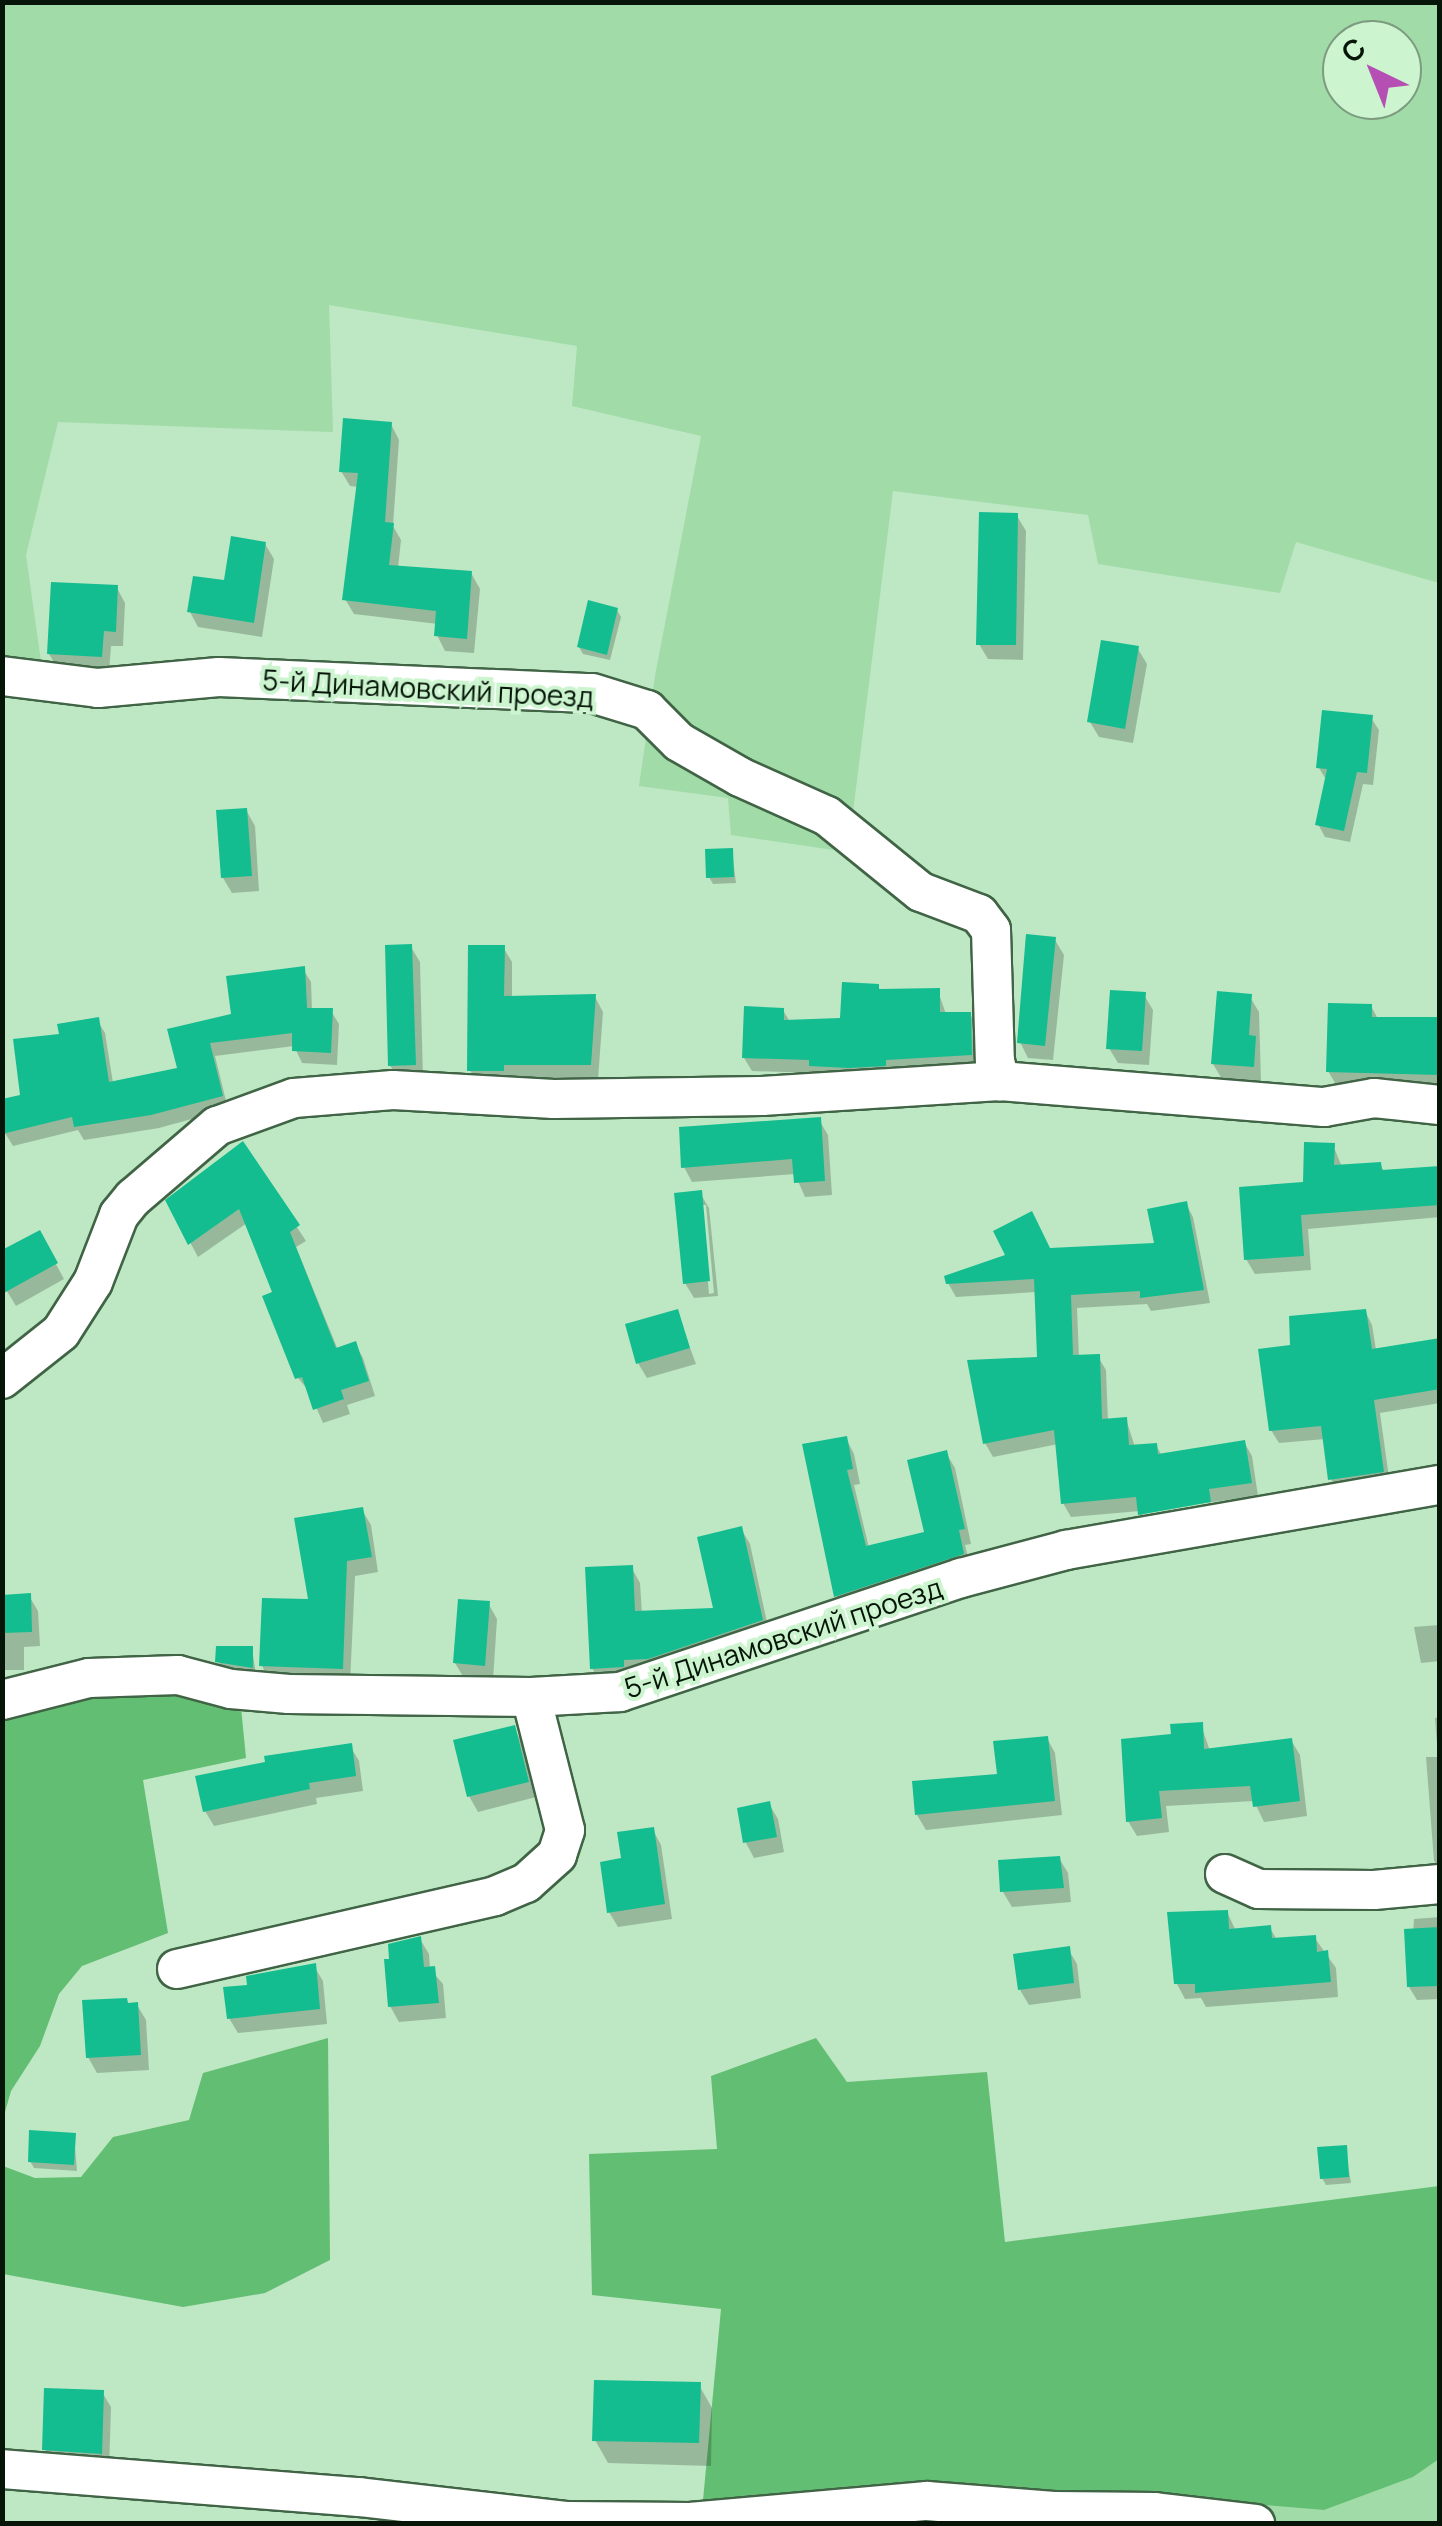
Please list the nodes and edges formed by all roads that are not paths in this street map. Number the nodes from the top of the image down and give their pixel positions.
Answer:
1 (2, 676) edge
2 (1000, 1081) junction
3 (1440, 1105) edge
4 (2, 1379) edge
5 (1440, 1486) edge
6 (531, 1697) junction
7 (2, 1700) edge
8 (1225, 1874) dead end
9 (1440, 1884) edge
10 (177, 1969) dead end
11 (7, 2471) edge
12 (1255, 2524) edge

1 - 2 street, 5-й Динамовский проезд
2 - 3 street
2 - 4 street
5 - 6 street, 5-й Динамовский проезд
6 - 7 street, 5-й Динамовский проезд
6 - 10 street
8 - 9 street
11 - 12 street

